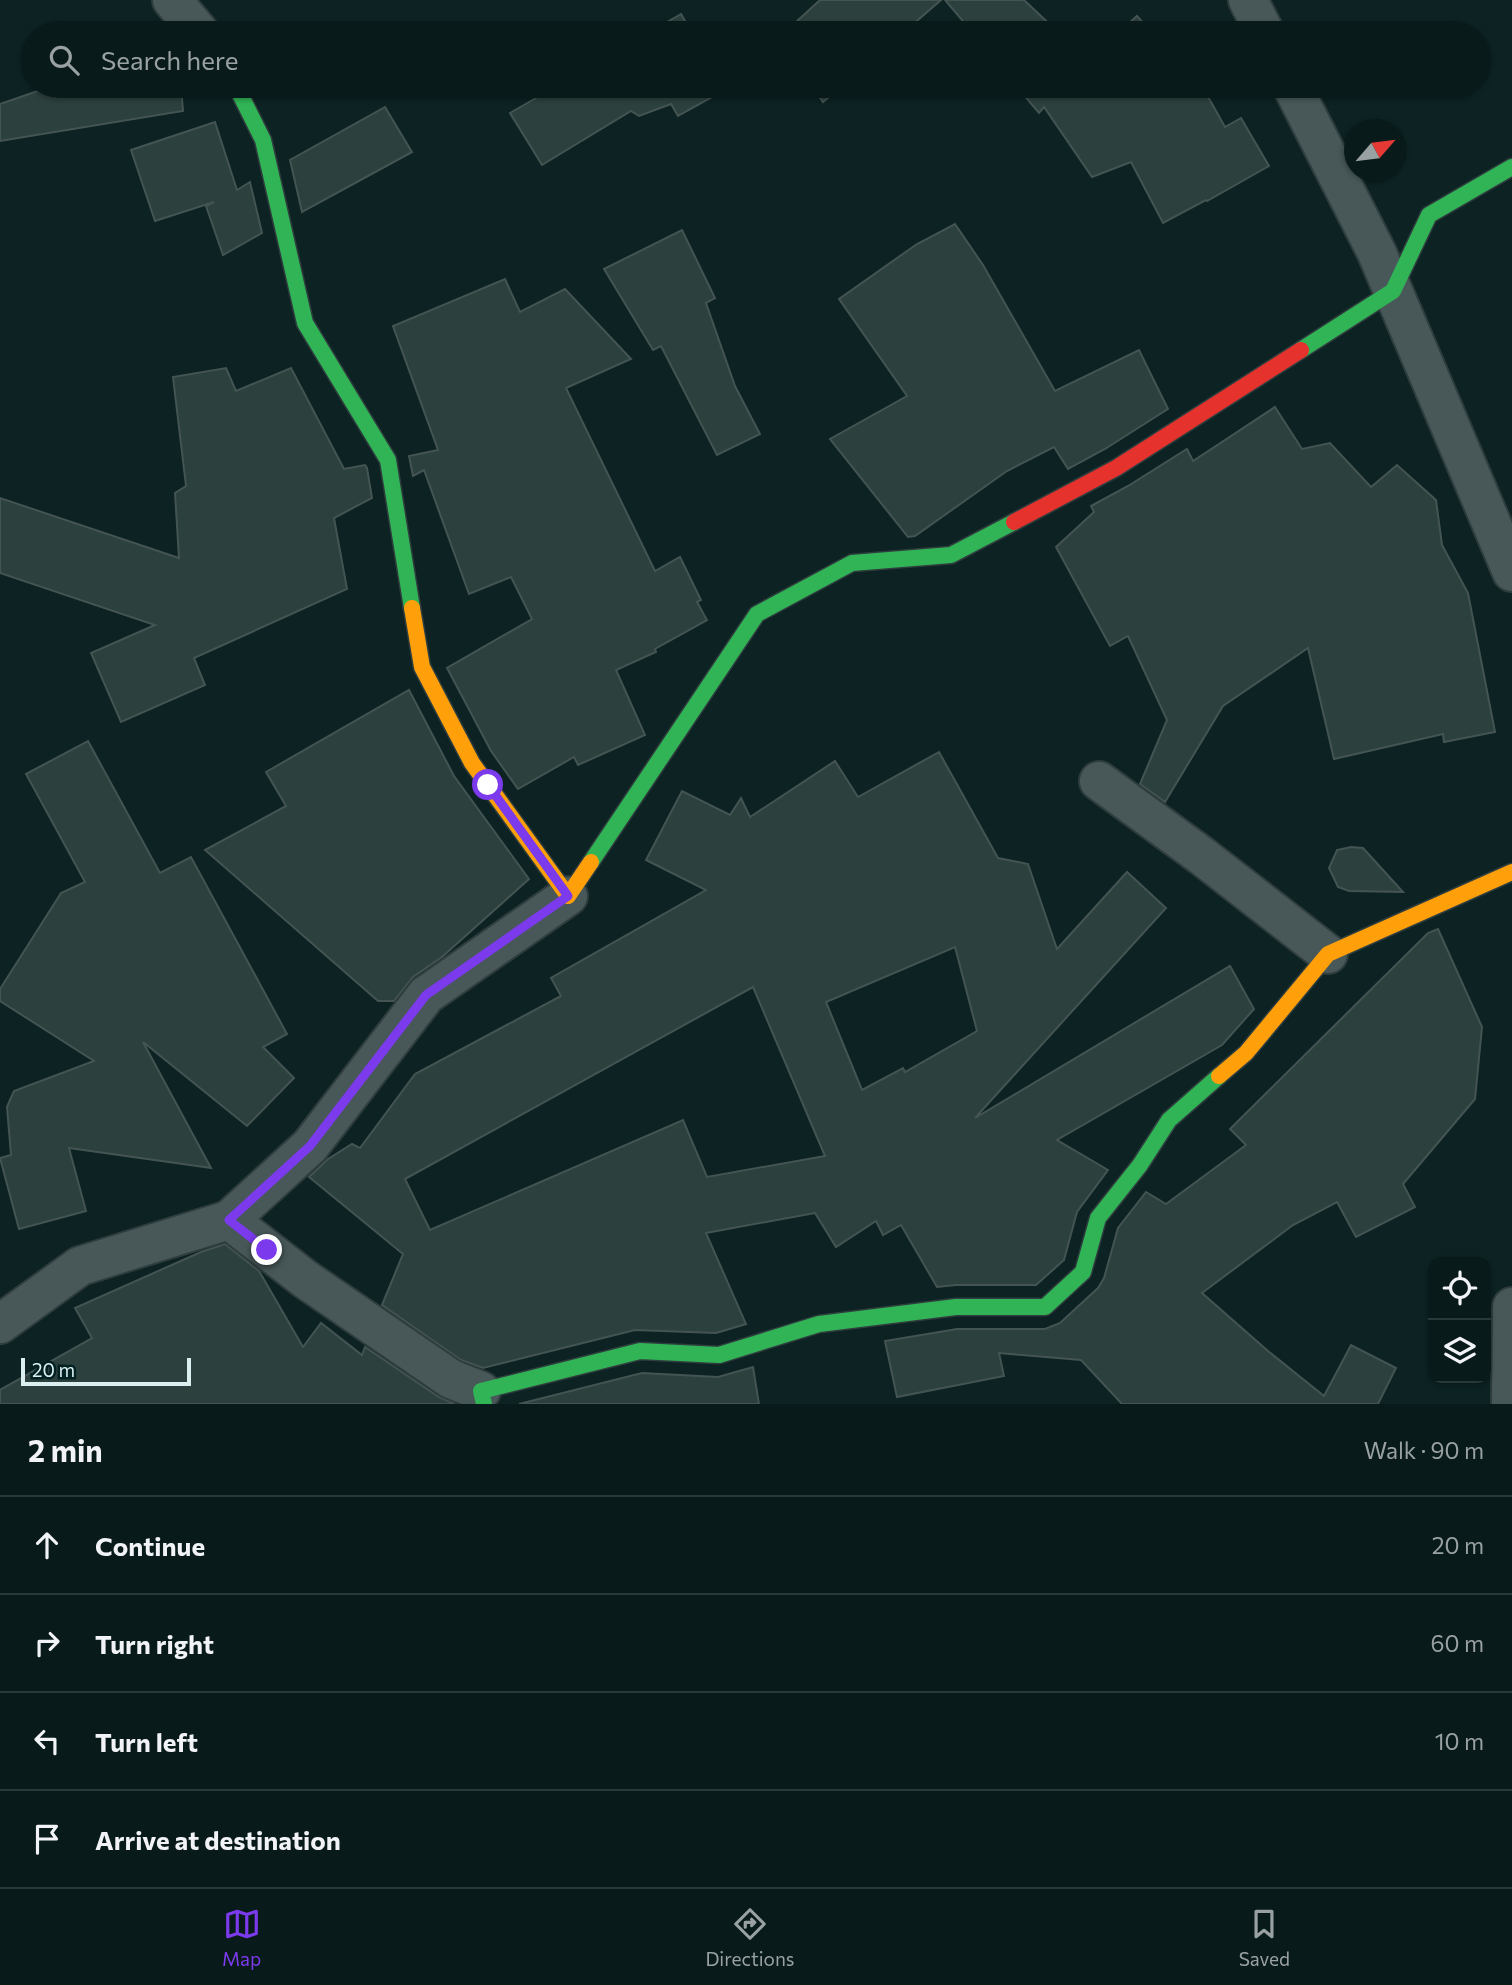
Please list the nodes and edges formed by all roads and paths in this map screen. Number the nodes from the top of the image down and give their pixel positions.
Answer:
1 (172, 0) edge
2 (1248, 0) edge
3 (190, 21) edge
4 (1259, 21) edge
5 (242, 98) edge
6 (1298, 98) edge
7 (1512, 167) edge
8 (1393, 291) junction
9 (1512, 572) edge
10 (1099, 781) dead end
11 (1512, 872) edge
12 (568, 896) junction
13 (1328, 954) junction
14 (229, 1220) junction
15 (1512, 1307) edge
16 (0, 1324) edge
17 (482, 1397) edge
18 (1511, 1404) edge

1 - 3 street
2 - 4 street
5 - 12 street
6 - 8 street
7 - 8 street
8 - 9 street
8 - 12 street
10 - 13 street
11 - 13 street
12 - 14 street
13 - 17 street
14 - 16 street
14 - 17 street
15 - 18 street

